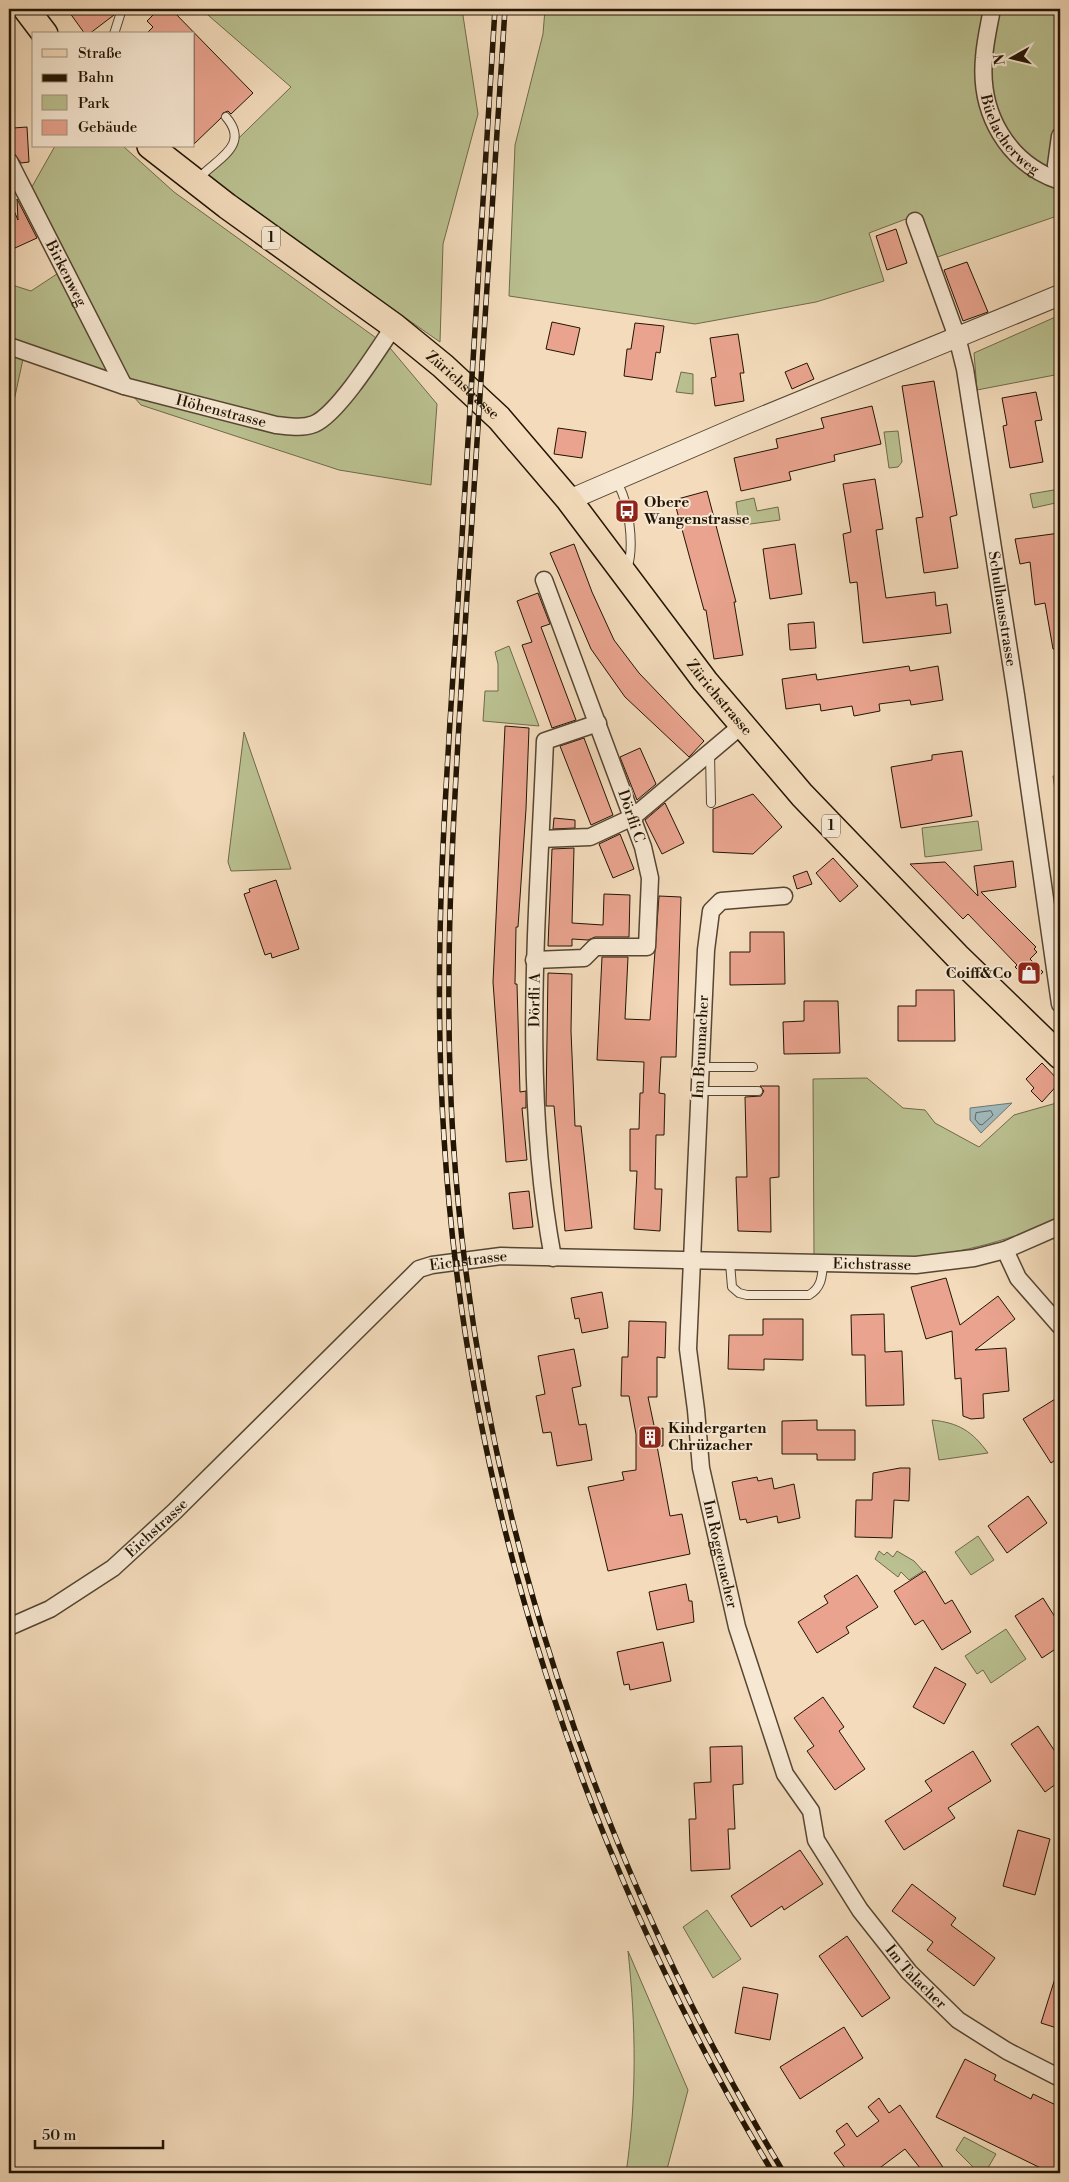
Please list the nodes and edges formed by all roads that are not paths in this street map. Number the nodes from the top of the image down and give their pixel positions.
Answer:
1 (26, 9) edge
2 (122, 9) edge
3 (992, 9) edge
4 (43, 32) edge
5 (115, 32) edge
6 (226, 117) dead end
7 (1060, 136) edge
8 (152, 148) edge
9 (9, 161) edge
10 (1060, 179) edge
11 (195, 182) junction
12 (915, 221) dead end
13 (1060, 295) edge
14 (394, 326) junction
15 (957, 337) junction
16 (9, 346) edge
17 (124, 386) junction
18 (616, 480) junction
19 (569, 500) junction
20 (625, 575) junction
21 (544, 580) dead end
22 (598, 723) junction
23 (742, 726) junction
24 (710, 752) junction
25 (711, 803) dead end
26 (633, 817) junction
27 (541, 839) junction
28 (784, 896) dead end
29 (534, 960) junction
30 (1060, 1004) edge
31 (1058, 1048) edge
32 (700, 1067) junction
33 (753, 1067) dead end
34 (699, 1091) junction
35 (758, 1091) dead end
36 (1060, 1226) edge
37 (1005, 1250) junction
38 (553, 1258) junction
39 (690, 1261) junction
40 (730, 1263) junction
41 (823, 1264) junction
42 (1060, 1326) edge
43 (9, 1627) edge
44 (813, 1832) joint
45 (1060, 2078) edge

1 - 4 main road
2 - 5 lane
3 - 10 street, Büelacherweg
6 - 11 lane
7 - 10 street
8 - 11 main road, 1
9 - 17 street, Birkenweg
11 - 14 main road, 1
12 - 15 street, Schulhausstrasse
13 - 15 street
14 - 17 street, Höhenstrasse
14 - 19 main road, Zürichstrasse / 1
15 - 18 street
15 - 30 street, Schulhausstrasse
16 - 17 street, Höhenstrasse
18 - 19 street
18 - 20 lane
19 - 20 main road, Zürichstrasse / 1
20 - 23 main road, Zürichstrasse / 1
21 - 22 street, Dörfli C
22 - 26 street, Dörfli C
22 - 27 street, Dörfli A
23 - 24 street
23 - 31 main road, Zürichstrasse / 1
24 - 25 lane
24 - 26 street
26 - 27 street
26 - 29 street, Dörfli C
27 - 29 street, Dörfli A
28 - 32 street, Im Brunnacher
29 - 38 street, Dörfli A
32 - 33 lane
32 - 34 street, Im Brunnacher
34 - 35 lane
34 - 39 street, Im Brunnacher
36 - 37 street, Eichstrasse
37 - 41 street, Eichstrasse
37 - 42 street
38 - 39 street, Eichstrasse
38 - 43 street, Eichstrasse
39 - 40 street, Eichstrasse
39 - 44 street, Im Roggenacher
40 - 41 street, Eichstrasse
40 - 41 lane
44 - 45 street, Im Talacher

